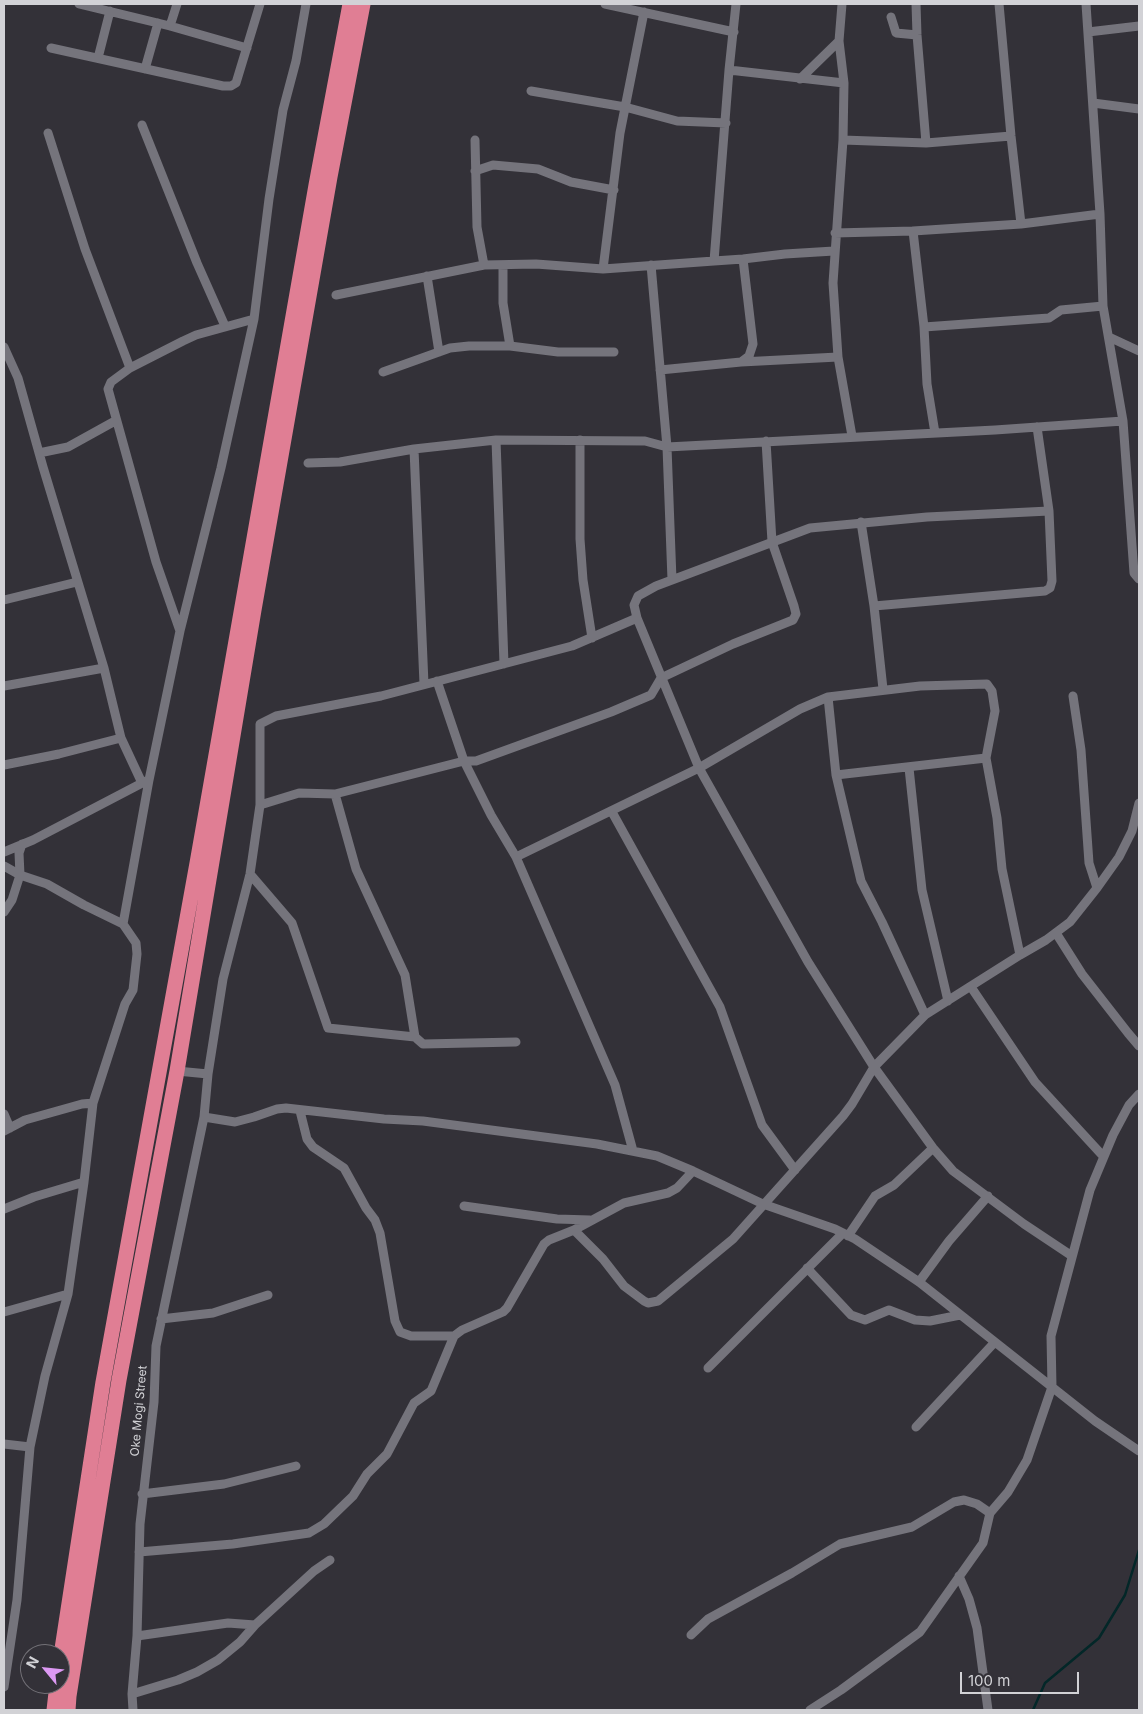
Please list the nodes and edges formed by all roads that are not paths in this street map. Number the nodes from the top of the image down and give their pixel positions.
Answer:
1 (79, 4) edge
2 (177, 4) edge
3 (260, 4) edge
4 (306, 4) edge
5 (350, 4) edge
6 (363, 4) edge
7 (605, 4) edge
8 (736, 4) edge
9 (842, 4) edge
10 (916, 4) edge
11 (999, 4) edge
12 (1086, 4) edge
13 (110, 12) junction
14 (644, 12) junction
15 (891, 17) dead end
16 (158, 23) junction
17 (170, 26) junction
18 (1139, 26) edge
19 (734, 32) junction
20 (1088, 32) junction
21 (917, 35) junction
22 (839, 41) junction
23 (51, 48) dead end
24 (247, 48) junction
25 (98, 58) junction
26 (145, 68) junction
27 (729, 70) junction
28 (800, 79) junction
29 (844, 83) junction
30 (531, 91) dead end
31 (1093, 103) junction
32 (625, 107) junction
33 (1139, 109) edge
34 (726, 123) junction
35 (142, 125) dead end
36 (48, 133) dead end
37 (1011, 136) junction
38 (475, 140) dead end
39 (843, 140) junction
40 (926, 143) junction
41 (475, 171) junction
42 (614, 190) junction
43 (1100, 214) junction
44 (1021, 224) junction
45 (913, 231) junction
46 (835, 233) junction
47 (834, 251) junction
48 (743, 259) junction
49 (714, 261) junction
50 (504, 264) junction
51 (484, 265) junction
52 (651, 265) junction
53 (604, 269) junction
54 (427, 276) junction
55 (336, 295) dead end
56 (1103, 306) junction
57 (254, 319) junction
58 (225, 326) junction
59 (924, 327) junction
60 (1109, 337) junction
61 (510, 346) junction
62 (4, 347) edge
63 (1139, 351) edge
64 (439, 352) junction
65 (614, 352) dead end
66 (838, 357) junction
67 (741, 362) junction
68 (130, 368) junction
69 (660, 370) junction
70 (383, 372) dead end
71 (115, 421) junction
72 (1123, 421) junction
73 (1037, 427) junction
74 (935, 433) junction
75 (852, 436) junction
76 (496, 440) junction
77 (580, 440) junction
78 (766, 441) junction
79 (667, 446) junction
80 (414, 449) junction
81 (39, 453) junction
82 (308, 463) dead end
83 (1048, 511) junction
84 (861, 522) junction
85 (772, 542) junction
86 (1139, 579) edge
87 (672, 580) junction
88 (78, 582) junction
89 (4, 600) edge
90 (874, 606) junction
91 (637, 618) junction
92 (180, 631) junction
93 (592, 638) junction
94 (504, 664) junction
95 (104, 668) junction
96 (661, 678) junction
97 (437, 681) junction
98 (424, 684) junction
99 (4, 686) edge
100 (883, 689) junction
101 (1073, 696) dead end
102 (828, 698) junction
103 (121, 738) junction
104 (986, 758) junction
105 (464, 761) junction
106 (4, 765) edge
107 (699, 768) junction
108 (909, 768) junction
109 (836, 775) junction
110 (145, 782) junction
111 (335, 794) junction
112 (1139, 803) edge
113 (260, 805) junction
114 (612, 812) junction
115 (22, 844) junction
116 (4, 852) edge
117 (516, 857) junction
118 (4, 866) edge
119 (250, 874) junction
120 (20, 875) junction
121 (1097, 888) junction
122 (4, 912) edge
123 (123, 924) junction
124 (1056, 933) junction
125 (1020, 955) junction
126 (971, 987) junction
127 (948, 1001) junction
128 (925, 1015) junction
129 (415, 1036) junction
130 (516, 1042) dead end
131 (1139, 1046) edge
132 (874, 1066) junction
133 (177, 1071) junction
134 (208, 1074) junction
135 (1139, 1094) edge
136 (93, 1103) junction
137 (300, 1111) junction
138 (4, 1114) edge
139 (204, 1117) junction
140 (7, 1129) edge
141 (933, 1148) junction
142 (633, 1151) junction
143 (1103, 1156) junction
144 (795, 1170) junction
145 (693, 1171) junction
146 (84, 1182) junction
147 (988, 1196) junction
148 (763, 1204) junction
149 (464, 1206) dead end
150 (4, 1209) edge
151 (590, 1220) junction
152 (574, 1230) junction
153 (846, 1234) junction
154 (1072, 1256) junction
155 (807, 1268) junction
156 (919, 1282) junction
157 (68, 1294) junction
158 (268, 1295) dead end
159 (4, 1312) edge
160 (960, 1315) junction
161 (161, 1319) junction
162 (454, 1336) junction
163 (994, 1343) junction
164 (708, 1368) dead end
165 (1052, 1388) junction
166 (916, 1427) dead end
167 (4, 1444) edge
168 (30, 1447) junction
169 (1138, 1451) edge
170 (296, 1466) dead end
171 (142, 1494) junction
172 (990, 1513) junction
173 (139, 1552) junction
174 (330, 1560) dead end
175 (959, 1576) junction
176 (255, 1625) junction
177 (691, 1635) dead end
178 (137, 1636) junction
179 (63, 1644) edge
180 (4, 1687) edge
181 (56, 1694) edge
182 (132, 1694) junction
183 (54, 1710) edge
184 (68, 1710) edge
185 (132, 1710) edge
186 (810, 1710) edge
187 (988, 1710) edge

1 - 13 street
2 - 17 street
3 - 24 street
4 - 57 street
5 - 179 highway
6 - 133 highway
7 - 14 street
8 - 19 street
9 - 22 street
10 - 21 street
11 - 37 street
12 - 20 street
13 - 16 street
13 - 25 street
14 - 19 street
14 - 32 street
15 - 21 street
16 - 17 street
16 - 26 street
17 - 24 street
18 - 20 street
19 - 27 street
20 - 31 street
21 - 40 street
22 - 28 street
22 - 29 street
23 - 25 street
24 - 26 street
25 - 26 street
27 - 28 street
27 - 34 street
28 - 29 street
29 - 39 street
30 - 32 street
31 - 33 street
31 - 43 street
32 - 34 street
32 - 42 street
34 - 49 street
35 - 58 street
36 - 68 street
37 - 40 street
37 - 44 street
38 - 41 street
39 - 40 street
39 - 46 street
41 - 42 street
41 - 51 street
42 - 53 street
43 - 44 street
43 - 56 street
44 - 45 street
45 - 46 street
45 - 59 street
46 - 47 street
47 - 48 street
47 - 66 street
48 - 49 street
48 - 67 street
49 - 52 street
50 - 51 street
50 - 53 street
50 - 61 street
51 - 54 street
52 - 53 street
52 - 69 street
54 - 55 street
54 - 64 street
56 - 59 street
56 - 60 street
57 - 58 street
57 - 92 street
58 - 68 street
59 - 74 street
60 - 63 street
60 - 72 street
61 - 64 street
61 - 65 street
62 - 81 street
64 - 70 street
66 - 67 street
66 - 75 street
67 - 69 street
68 - 71 street
69 - 79 street
71 - 81 street
71 - 92 street
72 - 73 street
72 - 86 street
73 - 74 street
73 - 83 street
74 - 75 street
75 - 78 street
76 - 77 street
76 - 80 street
76 - 94 street
77 - 79 street
77 - 93 street
78 - 79 street
78 - 85 street
79 - 87 street
80 - 82 street
80 - 98 street
81 - 88 street
83 - 84 street
83 - 90 street
84 - 85 street
84 - 90 street
85 - 87 street
85 - 96 street
87 - 91 street
88 - 89 street
88 - 95 street
90 - 100 street
91 - 93 street
91 - 96 street
92 - 110 street
93 - 94 street
94 - 97 street
95 - 99 street
95 - 103 street
96 - 105 street
96 - 107 street
97 - 98 street
97 - 105 street
98 - 113 street, Oke Mogi Street
100 - 102 street
100 - 104 street
101 - 121 street
102 - 107 street
102 - 109 street
103 - 106 street
103 - 110 street
104 - 108 street
104 - 125 street
105 - 111 street
105 - 117 street
107 - 114 street
107 - 132 street
108 - 109 street
108 - 127 street
109 - 128 street
110 - 115 street
110 - 123 street
111 - 113 street
111 - 129 street
112 - 121 street
113 - 119 street, Oke Mogi Street
114 - 117 street
114 - 144 street
115 - 116 street
115 - 120 street
117 - 142 street
118 - 120 street
119 - 129 street
119 - 134 street, Oke Mogi Street
120 - 122 street
120 - 123 street
121 - 124 street
123 - 136 street
124 - 125 street
124 - 131 street
125 - 126 street
126 - 127 street
126 - 143 street
127 - 128 street
128 - 132 street
129 - 130 street
132 - 141 street
132 - 144 street
133 - 134 street
133 - 184 highway
134 - 139 street, Oke Mogi Street
135 - 143 street
136 - 140 street
136 - 146 street
137 - 139 street
137 - 142 street
137 - 162 street
138 - 140 street
139 - 161 street, Oke Mogi Street
141 - 147 street
141 - 153 street
142 - 145 street
143 - 154 street
144 - 148 street
145 - 148 street
145 - 151 street
146 - 150 street
146 - 157 street
147 - 154 street
147 - 156 street
148 - 152 street
148 - 153 street
149 - 151 street
151 - 152 street
152 - 162 street
153 - 155 street
153 - 156 street
154 - 165 street
155 - 160 street
155 - 164 street
156 - 160 street
157 - 159 street
157 - 168 street
158 - 161 street
160 - 163 street
161 - 171 street, Oke Mogi Street
162 - 173 street
163 - 165 street
163 - 166 street
165 - 169 street
165 - 172 street
167 - 168 street
168 - 180 street
170 - 171 street
171 - 173 street, Oke Mogi Street
172 - 175 street
172 - 177 street
173 - 178 street, Oke Mogi Street
174 - 176 street
175 - 186 street
175 - 187 street
176 - 178 street
176 - 182 street
178 - 182 street, Oke Mogi Street
181 - 183 highway
182 - 185 street, Oke Mogi Street

